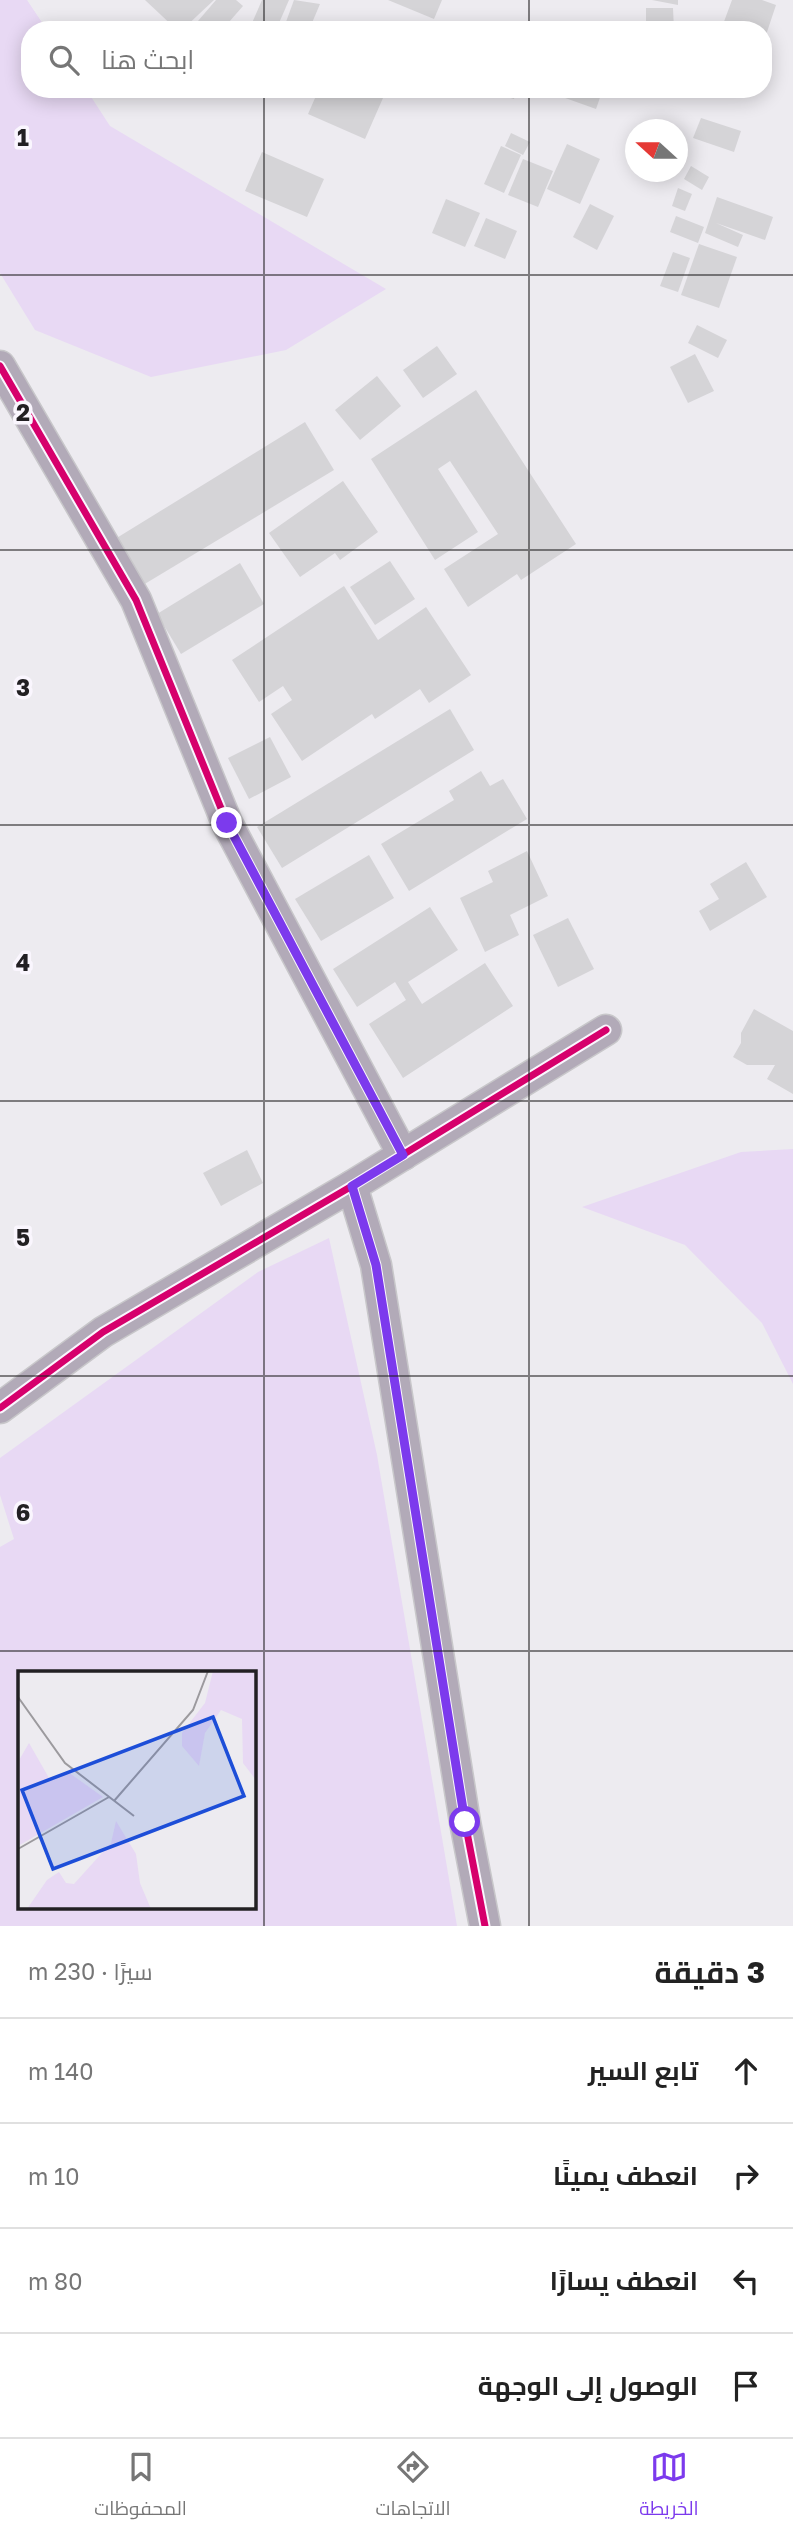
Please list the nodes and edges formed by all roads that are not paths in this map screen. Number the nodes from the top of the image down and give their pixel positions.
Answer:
1 (0, 366) edge
2 (606, 1030) dead end
3 (403, 1155) junction
4 (352, 1186) junction
5 (0, 1408) edge
6 (485, 1926) edge

1 - 3 street
2 - 3 street
3 - 4 street
4 - 5 street
4 - 6 street

